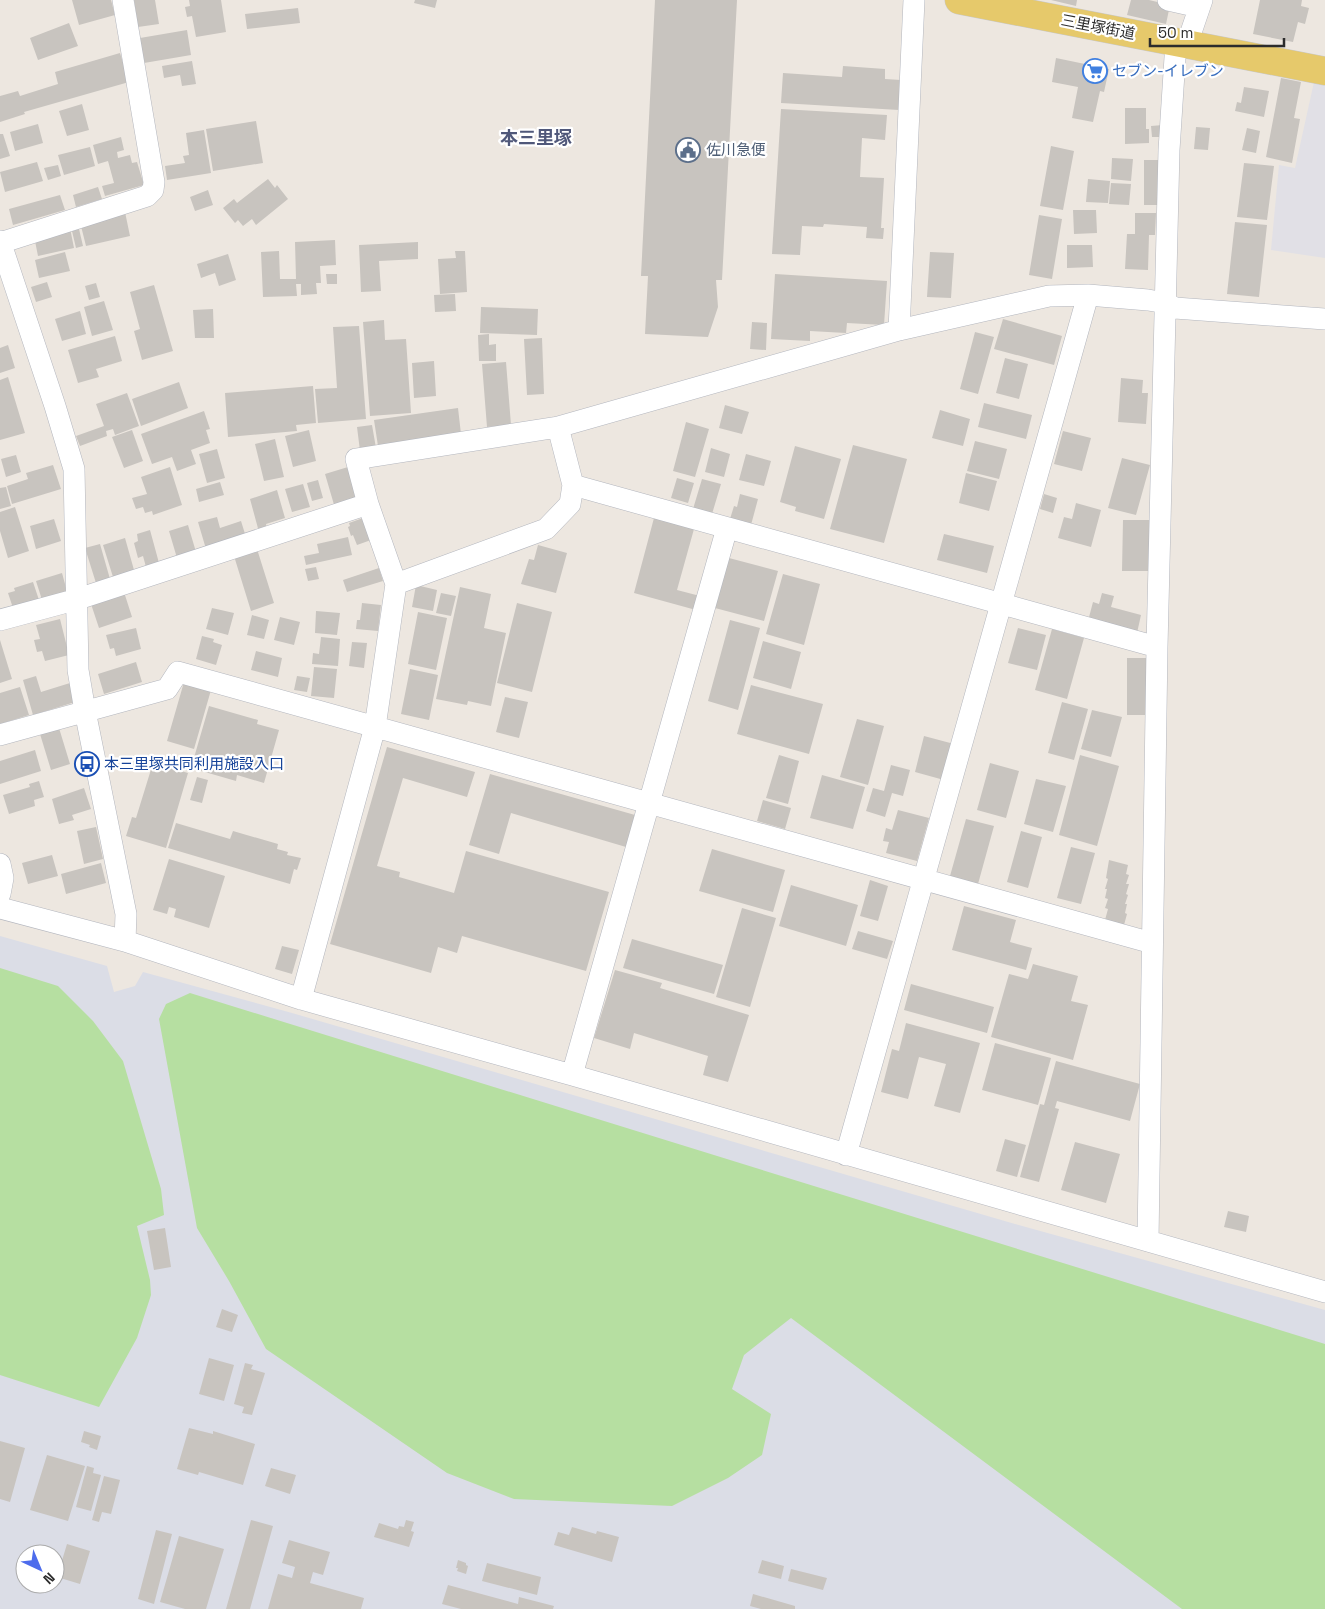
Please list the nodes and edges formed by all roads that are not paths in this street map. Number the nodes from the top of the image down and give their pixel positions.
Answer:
1 (123, 0) edge
2 (914, 0) edge
3 (959, 0) edge
4 (1168, 0) edge
5 (1201, 4) edge
6 (1181, 43) junction
7 (1325, 71) edge
8 (0, 242) edge
9 (1088, 295) junction
10 (1166, 303) junction
11 (1325, 319) edge
12 (899, 330) junction
13 (558, 427) junction
14 (573, 485) junction
15 (368, 504) junction
16 (727, 528) junction
17 (396, 584) junction
18 (78, 598) junction
19 (1001, 604) junction
20 (0, 620) edge
21 (1157, 648) junction
22 (85, 712) junction
23 (375, 727) junction
24 (0, 735) edge
25 (649, 803) junction
26 (0, 864) edge
27 (923, 880) junction
28 (0, 894) edge
29 (0, 908) edge
30 (125, 941) junction
31 (1152, 943) junction
32 (301, 999) junction
33 (572, 1075) junction
34 (846, 1154) junction
35 (1148, 1241) junction
36 (1325, 1292) edge

1 - 8 street
2 - 12 street
3 - 6 main road, 三里塚街道
4 - 5 street
5 - 6 street
6 - 7 main road, 三里塚街道
6 - 10 street
8 - 18 street
9 - 10 street
9 - 12 street
9 - 19 street
10 - 11 street
10 - 21 street
12 - 13 street
13 - 14 street
13 - 15 street
14 - 16 street
14 - 17 street
15 - 17 street
15 - 18 street
16 - 19 street
16 - 25 street
17 - 23 street
18 - 20 street
18 - 22 street
19 - 21 street
19 - 27 street
21 - 31 street
22 - 23 street
22 - 24 street
22 - 30 street
23 - 25 street
23 - 32 street
25 - 27 street
25 - 33 street
26 - 28 street
27 - 31 street
27 - 34 street
29 - 30 street
30 - 32 street
31 - 35 street
32 - 33 street
33 - 34 street
34 - 35 street
35 - 36 street

